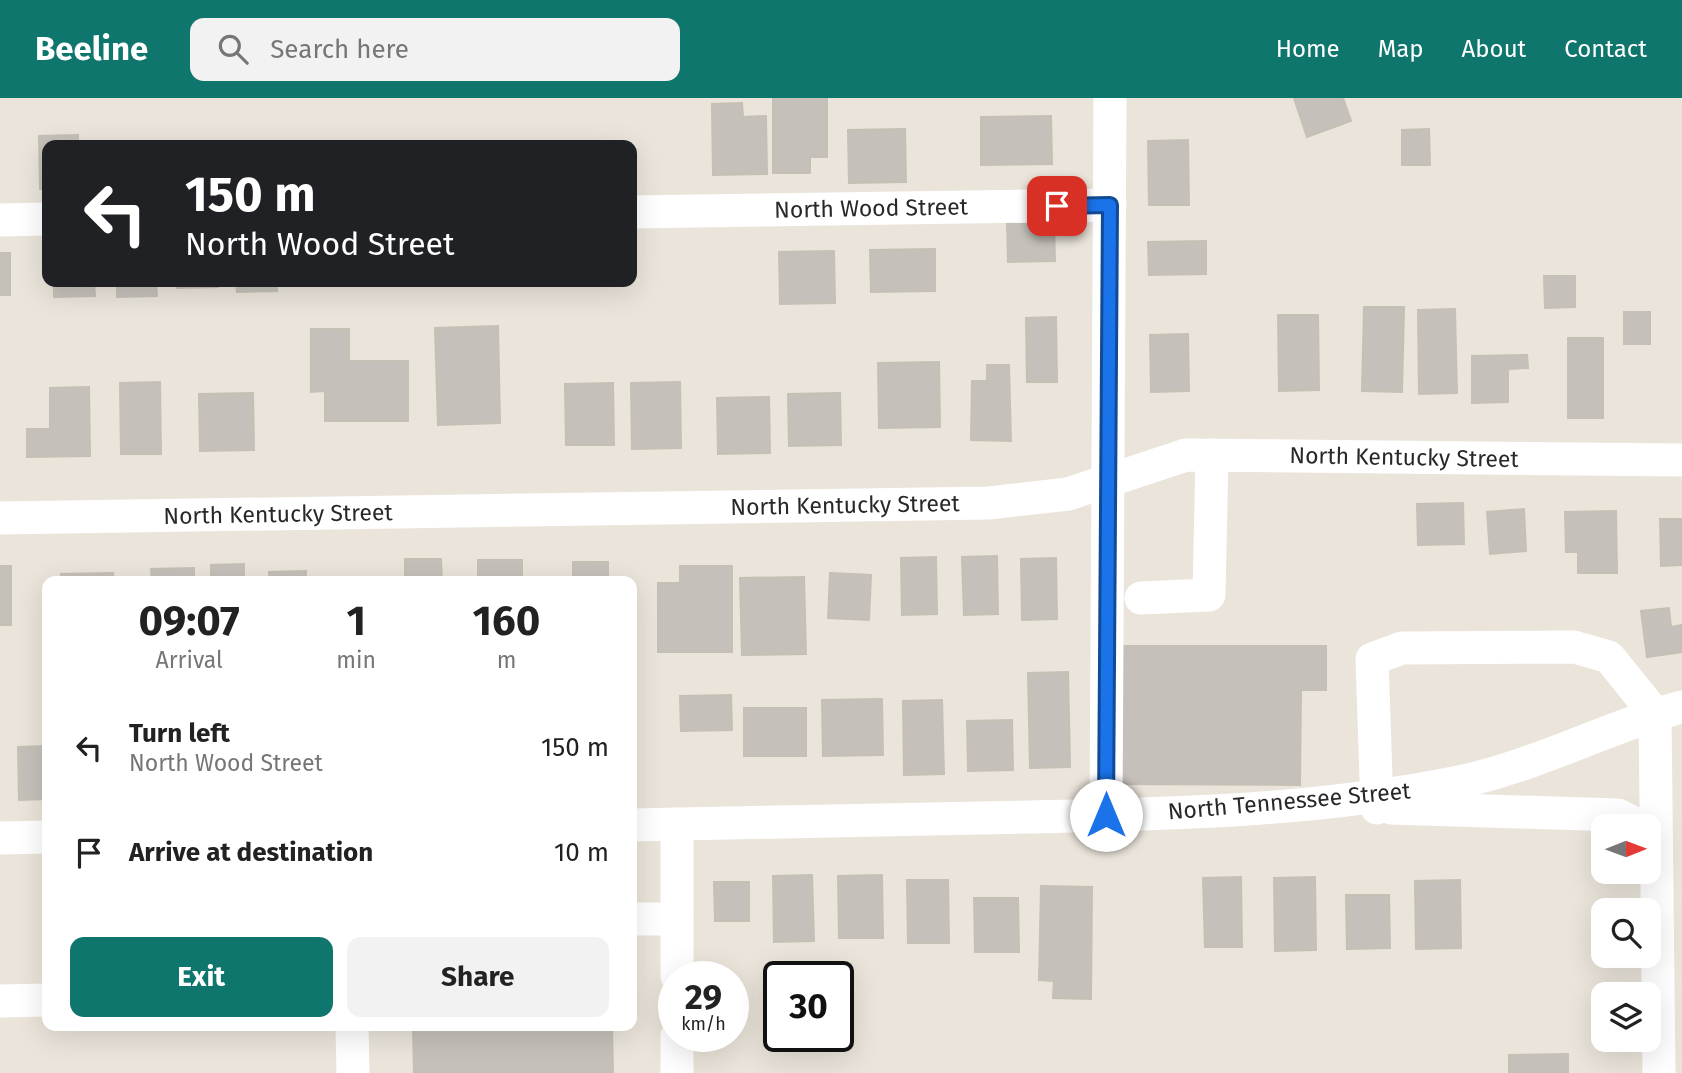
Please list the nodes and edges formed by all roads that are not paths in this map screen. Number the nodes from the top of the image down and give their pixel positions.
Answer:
1 (1110, 98) edge
2 (1110, 205) junction
3 (637, 212) edge
4 (42, 219) edge
5 (0, 220) edge
6 (1212, 455) junction
7 (1682, 460) edge
8 (1107, 482) junction
9 (0, 518) edge
10 (1141, 598) dead end
11 (1669, 710) edge
12 (1377, 802) junction
13 (1599, 814) edge
14 (1652, 814) edge
15 (1106, 815) junction
16 (677, 824) junction
17 (637, 825) edge
18 (42, 837) edge
19 (0, 838) edge
20 (1655, 884) edge
21 (637, 919) edge
22 (677, 919) junction
23 (677, 961) edge
24 (1669, 991) edge
25 (42, 1000) edge
26 (0, 1001) edge
27 (352, 1031) edge
28 (677, 1052) edge
29 (353, 1073) edge
30 (677, 1073) edge
31 (1659, 1073) edge

1 - 2 street
2 - 3 street, North Wood Street
2 - 8 street
4 - 5 street
6 - 7 street, North Kentucky Street
6 - 8 street, North Kentucky Street
6 - 10 street
8 - 9 street, North Kentucky Street
8 - 15 street
11 - 12 street, North Tennessee Street
11 - 12 street
11 - 14 street
12 - 13 street
12 - 15 street, North Tennessee Street
15 - 16 street, North Tennessee Street
16 - 17 street, North Tennessee Street
16 - 22 street
18 - 19 street
20 - 24 street
21 - 22 street
22 - 23 street
24 - 31 street
25 - 26 street
27 - 29 street
28 - 30 street

